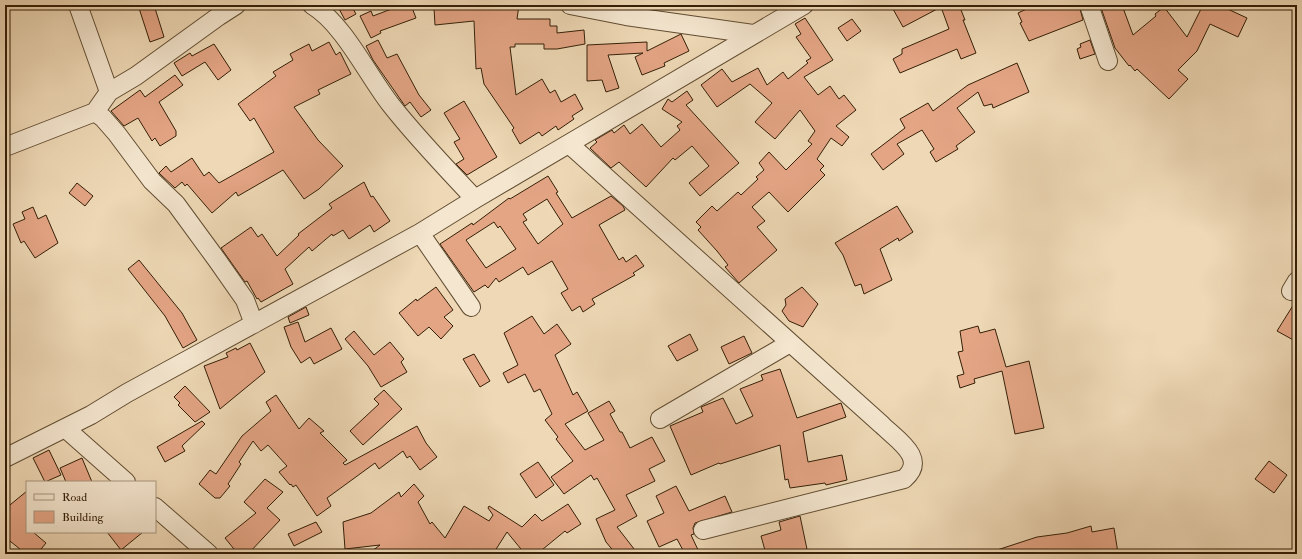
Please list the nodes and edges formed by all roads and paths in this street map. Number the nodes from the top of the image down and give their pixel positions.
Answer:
1 (78, 5) edge
2 (236, 5) edge
3 (312, 5) edge
4 (804, 5) edge
5 (1089, 5) edge
6 (575, 6) edge
7 (753, 34) junction
8 (1108, 61) dead end
9 (109, 92) junction
10 (95, 112) junction
11 (569, 144) junction
12 (5, 147) edge
13 (475, 199) junction
14 (420, 233) junction
15 (471, 307) dead end
16 (254, 324) junction
17 (790, 343) junction
18 (660, 420) dead end
19 (64, 428) junction
20 (5, 458) edge
21 (125, 481) edge
22 (156, 508) edge
23 (703, 530) dead end
24 (209, 554) edge

1 - 9 street
2 - 9 street
3 - 13 street
4 - 7 street
5 - 8 street
6 - 7 street
7 - 11 street
9 - 10 street
10 - 12 street
10 - 16 street
11 - 13 street
11 - 17 street
13 - 14 street
14 - 15 street
14 - 16 street
16 - 19 street
17 - 18 street
17 - 23 street
19 - 20 street
19 - 21 street
22 - 24 street

